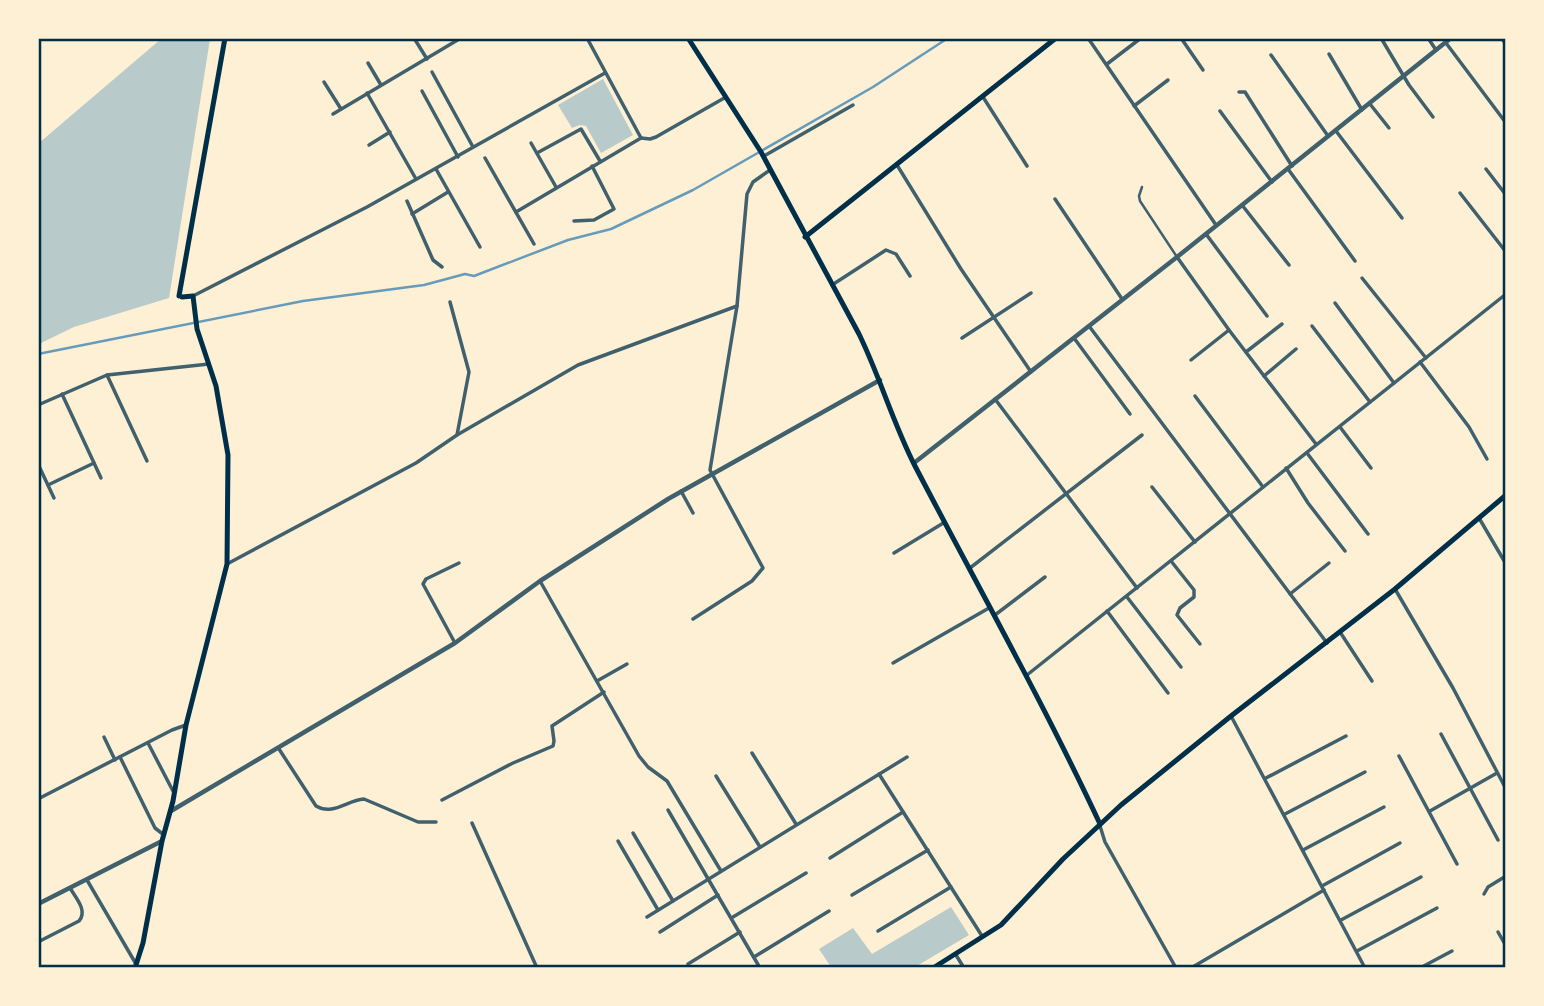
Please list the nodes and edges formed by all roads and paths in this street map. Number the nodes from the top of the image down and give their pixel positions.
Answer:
1 (225, 38) edge
2 (414, 38) edge
3 (461, 38) edge
4 (587, 38) edge
5 (688, 38) edge
6 (1056, 38) edge
7 (1088, 38) edge
8 (1142, 38) edge
9 (1181, 38) edge
10 (1381, 38) edge
11 (1428, 38) edge
12 (1451, 38) edge
13 (1501, 38) edge
14 (1446, 43) junction
15 (1506, 44) edge
16 (1436, 50) junction
17 (1329, 54) dead end
18 (1271, 55) dead end
19 (427, 59) junction
20 (368, 63) dead end
21 (1106, 65) junction
22 (1203, 70) dead end
23 (432, 72) dead end
24 (605, 73) junction
25 (1404, 76) junction
26 (1168, 80) dead end
27 (324, 82) dead end
28 (381, 85) junction
29 (422, 91) dead end
30 (1239, 92) dead end
31 (368, 93) junction
32 (726, 97) junction
33 (982, 97) junction
34 (1370, 104) junction
35 (853, 105) dead end
36 (1135, 106) junction
37 (341, 109) junction
38 (1363, 110) junction
39 (1220, 111) dead end
40 (333, 114) dead end
41 (1433, 117) dead end
42 (1506, 123) edge
43 (1389, 128) dead end
44 (1336, 131) junction
45 (390, 132) junction
46 (1328, 136) junction
47 (641, 138) junction
48 (531, 143) dead end
49 (369, 145) dead end
50 (474, 148) junction
51 (537, 153) junction
52 (761, 153) junction
53 (457, 157) junction
54 (485, 158) dead end
55 (600, 161) junction
56 (897, 165) junction
57 (592, 166) junction
58 (1027, 166) dead end
59 (1290, 167) junction
60 (436, 169) junction
61 (1486, 169) dead end
62 (770, 170) junction
63 (417, 180) junction
64 (1272, 182) junction
65 (556, 187) junction
66 (1142, 187) dead end
67 (448, 192) junction
68 (1460, 193) dead end
69 (1506, 195) edge
70 (1055, 200) dead end
71 (407, 201) dead end
72 (1242, 205) junction
73 (516, 212) junction
74 (412, 214) junction
75 (1402, 218) dead end
76 (575, 221) dead end
77 (1216, 225) junction
78 (1206, 234) junction
79 (804, 237) junction
80 (534, 244) dead end
81 (480, 247) dead end
82 (1506, 252) edge
83 (1177, 257) junction
84 (1356, 261) dead end
85 (1289, 265) dead end
86 (442, 267) dead end
87 (910, 276) dead end
88 (1362, 278) dead end
89 (832, 285) junction
90 (1031, 293) dead end
91 (1506, 294) edge
92 (191, 296) junction
93 (1122, 299) junction
94 (450, 302) dead end
95 (1335, 303) dead end
96 (737, 306) junction
97 (1267, 316) dead end
98 (994, 318) junction
99 (1282, 324) dead end
100 (1089, 326) junction
101 (1312, 326) dead end
102 (1229, 330) junction
103 (962, 338) dead end
104 (1073, 338) junction
105 (1296, 349) dead end
106 (1246, 352) junction
107 (1426, 358) junction
108 (1191, 360) dead end
109 (1420, 362) junction
110 (209, 364) junction
111 (1031, 372) junction
112 (107, 375) junction
113 (1264, 376) junction
114 (880, 380) junction
115 (1394, 383) junction
116 (61, 394) junction
117 (1195, 396) dead end
118 (995, 399) junction
119 (1370, 402) junction
120 (38, 405) edge
121 (1130, 414) dead end
122 (1340, 427) junction
123 (457, 435) junction
124 (1142, 435) dead end
125 (1316, 444) junction
126 (1307, 453) junction
127 (1487, 459) dead end
128 (147, 461) dead end
129 (94, 463) junction
130 (914, 463) junction
131 (38, 464) edge
132 (1286, 468) junction
133 (1371, 468) dead end
134 (711, 474) junction
135 (101, 478) dead end
136 (48, 485) junction
137 (1152, 487) dead end
138 (1263, 487) junction
139 (681, 491) junction
140 (1067, 494) junction
141 (1506, 495) edge
142 (54, 498) dead end
143 (693, 513) dead end
144 (1229, 515) junction
145 (1479, 518) junction
146 (945, 522) junction
147 (1368, 534) dead end
148 (1195, 542) junction
149 (1345, 551) dead end
150 (894, 553) dead end
151 (1171, 561) junction
152 (459, 563) dead end
153 (1329, 563) dead end
154 (227, 564) junction
155 (1506, 564) edge
156 (970, 568) junction
157 (1045, 577) dead end
158 (540, 581) junction
159 (1137, 588) junction
160 (1395, 589) junction
161 (1290, 594) junction
162 (1127, 597) junction
163 (991, 607) junction
164 (1107, 611) junction
165 (995, 615) junction
166 (693, 619) dead end
167 (1340, 632) junction
168 (455, 643) junction
169 (1326, 643) junction
170 (1200, 644) dead end
171 (893, 663) dead end
172 (627, 664) dead end
173 (1181, 667) dead end
174 (1027, 675) junction
175 (597, 681) junction
176 (1372, 681) dead end
177 (604, 692) junction
178 (1168, 694) dead end
179 (1231, 716) junction
180 (186, 725) junction
181 (1441, 734) dead end
182 (1346, 736) dead end
183 (104, 737) dead end
184 (148, 743) junction
185 (279, 749) junction
186 (752, 753) dead end
187 (1399, 756) dead end
188 (907, 757) dead end
189 (117, 759) junction
190 (1365, 772) dead end
191 (1497, 773) junction
192 (879, 774) junction
193 (716, 776) dead end
194 (1266, 778) junction
195 (1471, 788) junction
196 (1506, 789) edge
197 (174, 793) junction
198 (38, 799) edge
199 (442, 800) dead end
200 (1384, 807) dead end
201 (667, 810) dead end
202 (171, 811) junction
203 (1430, 811) junction
204 (904, 812) junction
205 (1285, 814) junction
206 (436, 822) dead end
207 (472, 822) dead end
208 (796, 824) junction
209 (1100, 824) junction
210 (634, 833) dead end
211 (163, 838) junction
212 (1499, 840) dead end
213 (618, 841) dead end
214 (1400, 843) dead end
215 (760, 847) junction
216 (928, 850) junction
217 (1303, 850) junction
218 (830, 858) dead end
219 (1457, 864) dead end
220 (721, 871) junction
221 (806, 873) dead end
222 (1506, 876) edge
223 (1421, 877) dead end
224 (709, 879) junction
225 (87, 880) junction
226 (951, 887) junction
227 (70, 888) junction
228 (1323, 888) junction
229 (1484, 894) dead end
230 (718, 895) junction
231 (852, 895) dead end
232 (673, 901) junction
233 (38, 904) edge
234 (1437, 908) dead end
235 (658, 910) junction
236 (829, 911) dead end
237 (647, 917) dead end
238 (732, 918) junction
239 (1341, 920) junction
240 (878, 931) dead end
241 (660, 932) dead end
242 (741, 932) junction
243 (1498, 932) dead end
244 (983, 938) junction
245 (38, 942) edge
246 (1506, 946) edge
247 (1357, 951) junction
248 (1452, 951) dead end
249 (956, 954) junction
250 (754, 957) junction
251 (688, 964) dead end
252 (135, 966) edge
253 (537, 968) edge
254 (760, 968) edge
255 (933, 968) edge
256 (964, 968) edge
257 (1176, 968) edge
258 (1191, 968) edge
259 (1365, 968) edge
260 (1420, 968) edge

1 - 92 main road
2 - 19 street
3 - 19 street
4 - 24 street
5 - 32 main road
6 - 33 main road
7 - 21 street
8 - 21 street
9 - 22 street
10 - 25 street
11 - 16 street
12 - 14 street
13 - 15 street
14 - 16 street
14 - 42 street
16 - 25 street
17 - 38 street
18 - 46 street
19 - 28 street
20 - 28 street
21 - 36 street
23 - 50 street
24 - 47 street
24 - 50 street
25 - 34 street
25 - 41 street
26 - 36 street
27 - 37 street
28 - 31 street
29 - 53 street
30 - 59 street
31 - 37 street
31 - 45 street
32 - 47 street
32 - 52 main road
33 - 56 main road
33 - 58 street
34 - 38 street
34 - 43 street
35 - 52 street
36 - 77 street
37 - 40 street
38 - 44 street
39 - 64 street
44 - 46 street
44 - 75 street
45 - 49 street
45 - 63 street
46 - 59 street
47 - 55 street
48 - 51 street
50 - 53 street
51 - 55 street
51 - 65 street
52 - 62 main road
53 - 60 street
54 - 73 street
55 - 57 street
56 - 79 main road
56 - 98 street
57 - 65 street
57 - 76 street
59 - 64 street
59 - 84 street
60 - 63 street
60 - 67 street
61 - 69 street
62 - 79 main road
62 - 96 street
63 - 92 street
64 - 72 street
65 - 73 street
66 - 83 street
67 - 74 street
67 - 81 street
68 - 82 street
70 - 93 street
71 - 74 street
72 - 77 street
72 - 85 street
73 - 80 street
74 - 86 street
77 - 78 street
78 - 83 street
78 - 97 street
79 - 89 main road
83 - 93 street
83 - 102 street
87 - 89 street
88 - 107 street
89 - 114 main road
90 - 98 street
91 - 107 street
92 - 110 main road
93 - 100 street
94 - 123 street
95 - 115 street
96 - 123 street
96 - 134 street
98 - 103 street
98 - 111 street
99 - 106 street
100 - 104 street
100 - 144 street
101 - 119 street
102 - 106 street
102 - 108 street
104 - 111 street
104 - 121 street
105 - 113 street
106 - 113 street
107 - 109 street
109 - 115 street
109 - 127 street
110 - 112 street
110 - 154 main road
111 - 118 street
112 - 116 street
112 - 128 street
113 - 125 street
114 - 130 main road
114 - 134 street
115 - 119 street
116 - 120 street
116 - 129 street
117 - 138 street
118 - 130 street
118 - 140 street
119 - 122 street
122 - 125 street
122 - 133 street
123 - 154 street
124 - 140 street
125 - 126 street
126 - 132 street
126 - 147 street
129 - 135 street
129 - 136 street
130 - 146 main road
131 - 136 street
132 - 138 street
132 - 149 street
134 - 139 street
134 - 166 street
136 - 142 street
137 - 148 street
138 - 144 street
139 - 143 street
139 - 158 street
140 - 156 street
140 - 159 street
141 - 145 main road
144 - 148 street
144 - 161 street
145 - 155 street
145 - 160 main road
146 - 150 street
146 - 156 main road
148 - 151 street
151 - 159 street
151 - 170 street
152 - 168 street
153 - 161 street
154 - 180 main road
156 - 163 main road
157 - 165 street
158 - 168 street
158 - 175 street
159 - 162 street
160 - 167 main road
160 - 191 street
161 - 169 street
162 - 164 street
162 - 173 street
163 - 165 main road
163 - 171 street
164 - 174 street
164 - 178 street
165 - 174 main road
167 - 169 main road
167 - 176 street
168 - 185 street
169 - 179 main road
172 - 175 street
174 - 209 main road
175 - 177 street
177 - 199 street
177 - 220 street
179 - 194 street
179 - 209 main road
180 - 184 street
180 - 197 main road
181 - 195 street
182 - 194 street
183 - 189 street
184 - 189 street
184 - 197 street
185 - 202 street
185 - 206 street
186 - 208 street
187 - 203 street
188 - 192 street
189 - 198 street
189 - 211 street
190 - 205 street
191 - 195 street
191 - 196 street
192 - 204 street
192 - 208 street
193 - 215 street
194 - 205 street
195 - 203 street
195 - 212 street
197 - 202 main road
200 - 217 street
201 - 224 street
202 - 211 main road
203 - 219 street
204 - 216 street
204 - 218 street
205 - 217 street
207 - 253 street
208 - 215 street
209 - 244 main road
209 - 257 street
210 - 232 street
211 - 225 street
211 - 252 main road
213 - 235 street
214 - 228 street
215 - 220 street
216 - 226 street
216 - 231 street
217 - 228 street
220 - 224 street
221 - 238 street
222 - 229 street
223 - 239 street
224 - 230 street
224 - 232 street
225 - 227 street
225 - 252 street
226 - 240 street
226 - 244 street
227 - 233 street
227 - 245 street
228 - 239 street
228 - 258 street
230 - 238 street
230 - 241 street
232 - 235 street
234 - 247 street
235 - 237 street
236 - 250 street
238 - 242 street
239 - 247 street
242 - 250 street
242 - 251 street
243 - 246 street
244 - 249 main road
247 - 259 street
248 - 260 street
249 - 255 main road
249 - 256 street
250 - 254 street

